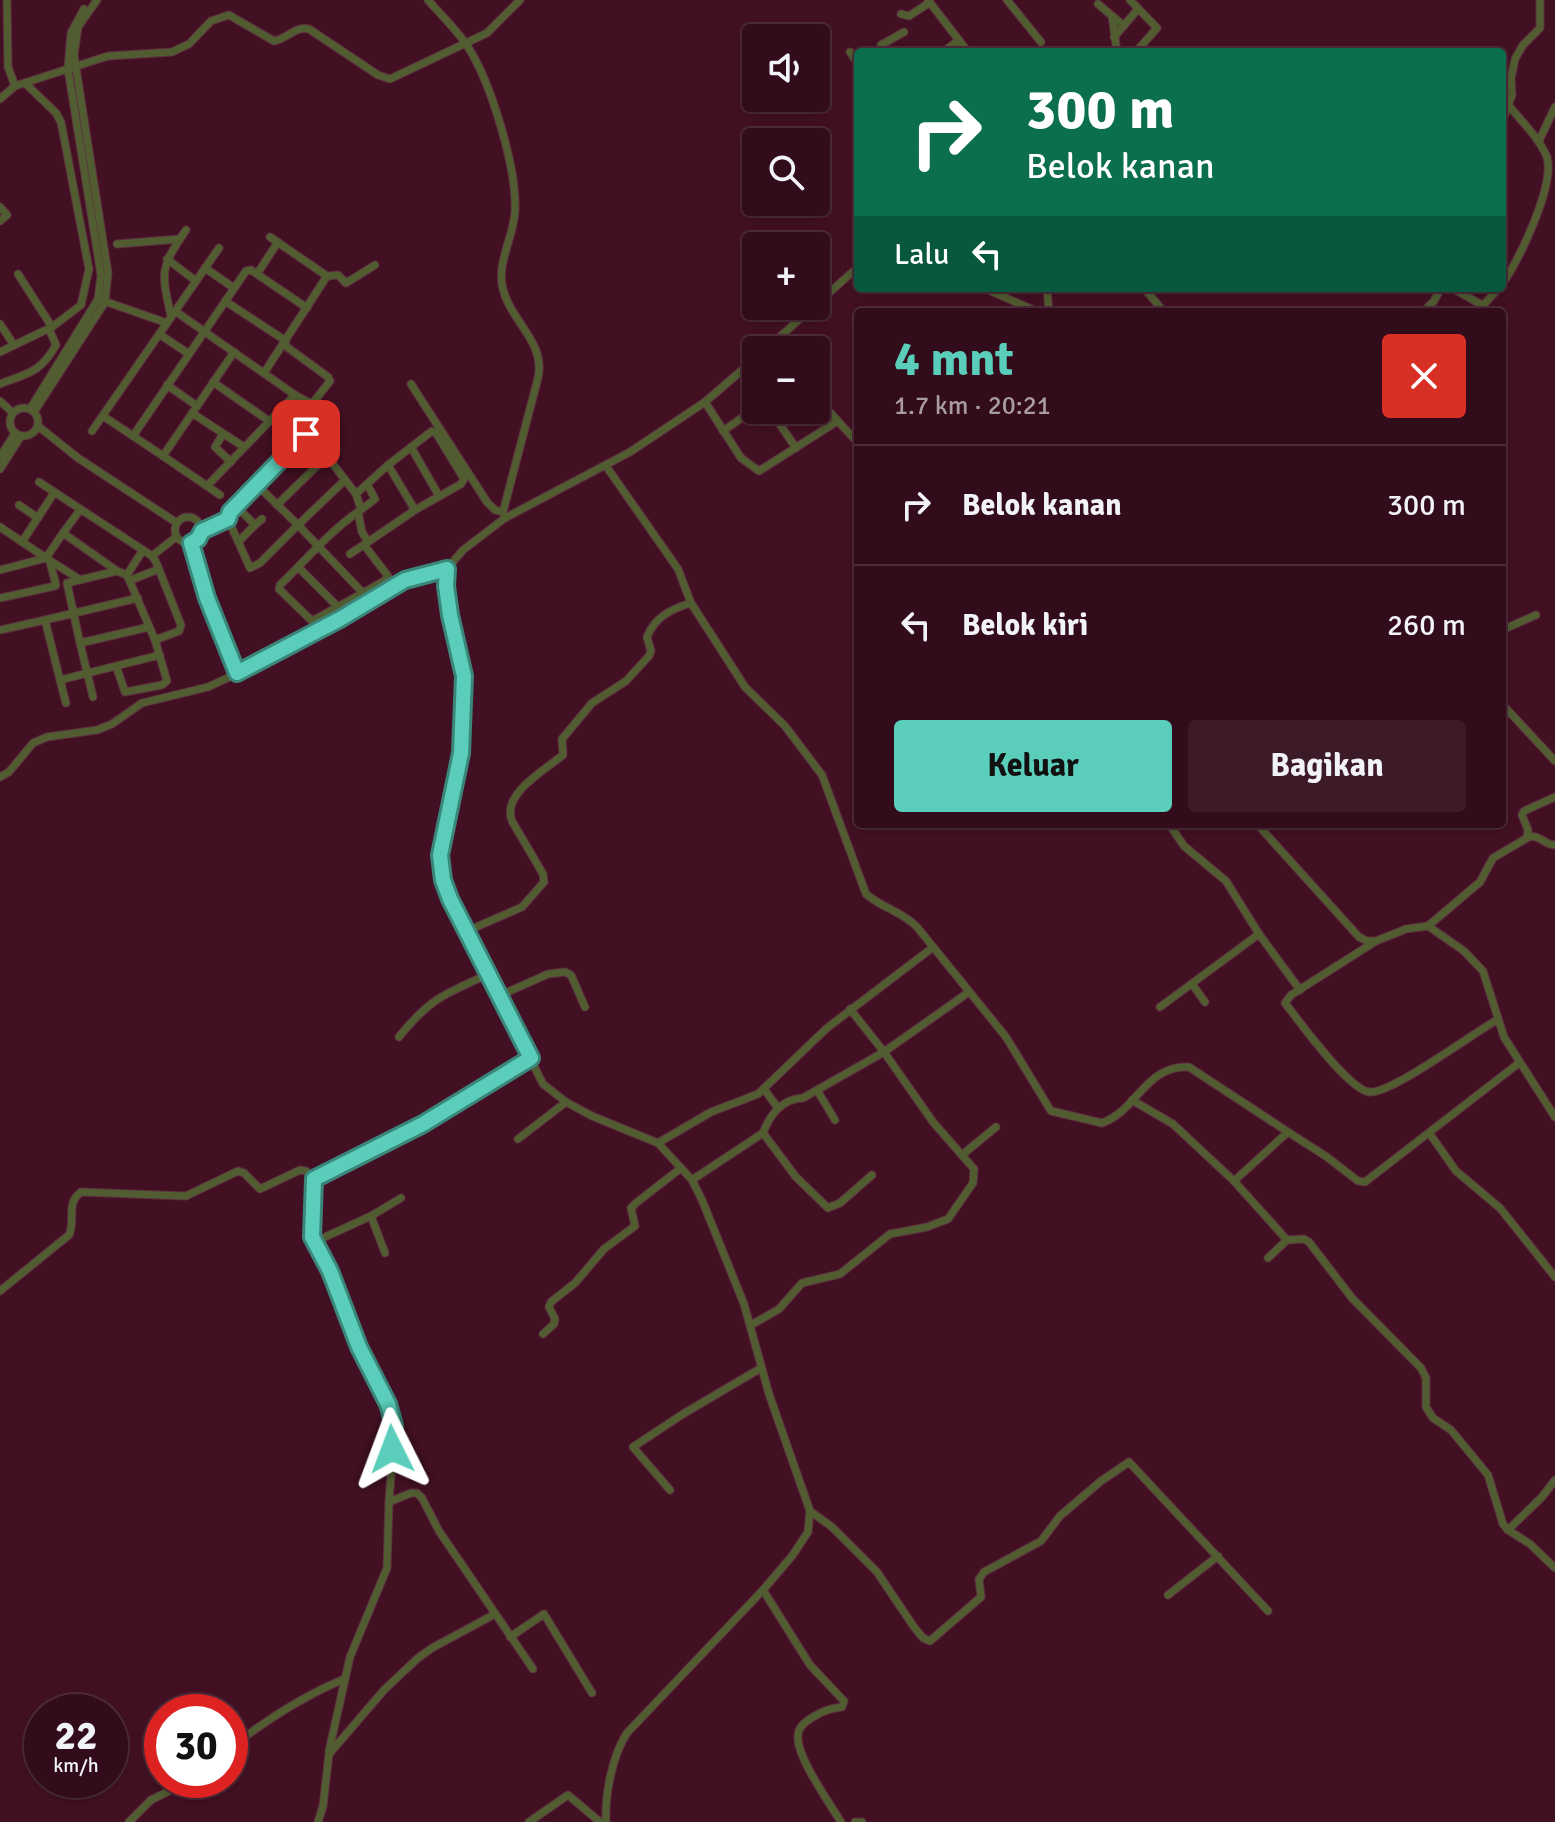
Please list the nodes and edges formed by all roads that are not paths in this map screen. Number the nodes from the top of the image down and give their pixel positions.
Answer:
1 (7, 0) edge
2 (94, 0) edge
3 (428, 0) edge
4 (520, 0) edge
5 (1007, 0) edge
6 (1130, 0) edge
7 (1540, 0) edge
8 (929, 1) edge
9 (1098, 4) dead end
10 (1138, 9) junction
11 (901, 14) dead end
12 (1112, 16) junction
13 (1124, 26) junction
14 (904, 32) dead end
15 (1114, 37) junction
16 (959, 40) junction
17 (1041, 42) dead end
18 (466, 43) junction
19 (881, 45) edge
20 (948, 48) edge
21 (965, 48) edge
22 (1116, 48) edge
23 (1140, 48) edge
24 (850, 52) dead end
25 (854, 58) edge
26 (72, 68) junction
27 (25, 83) junction
28 (15, 86) junction
29 (0, 99) edge
30 (1510, 107) junction
31 (1555, 107) edge
32 (1506, 114) edge
33 (1539, 141) junction
34 (0, 207) edge
35 (0, 221) edge
36 (186, 230) dead end
37 (180, 239) junction
38 (117, 244) dead end
39 (219, 248) dead end
40 (167, 259) junction
41 (375, 265) dead end
42 (205, 268) junction
43 (854, 271) edge
44 (18, 274) dead end
45 (257, 274) junction
46 (327, 276) junction
47 (1506, 277) edge
48 (196, 281) junction
49 (234, 288) junction
50 (1001, 292) edge
51 (1147, 292) edge
52 (1439, 292) edge
53 (1458, 292) edge
54 (1495, 292) edge
55 (101, 301) junction
56 (225, 301) junction
57 (307, 308) junction
58 (1031, 308) edge
59 (1161, 308) edge
60 (1427, 308) edge
61 (1480, 308) edge
62 (171, 317) junction
63 (0, 324) edge
64 (50, 328) junction
65 (204, 331) junction
66 (159, 334) junction
67 (787, 336) edge
68 (284, 342) junction
69 (14, 345) junction
70 (0, 352) edge
71 (234, 352) junction
72 (189, 354) junction
73 (742, 371) edge
74 (264, 373) junction
75 (213, 382) junction
76 (0, 384) edge
77 (411, 384) dead end
78 (167, 385) junction
79 (295, 395) junction
80 (0, 401) edge
81 (705, 402) junction
82 (194, 409) junction
83 (32, 410) junction
84 (13, 413) junction
85 (830, 414) edge
86 (103, 416) junction
87 (742, 418) edge
88 (269, 421) junction
89 (836, 422) junction
90 (780, 424) edge
91 (38, 426) junction
92 (92, 431) dead end
93 (723, 431) junction
94 (18, 434) junction
95 (223, 434) junction
96 (133, 436) junction
97 (854, 439) edge
98 (244, 447) junction
99 (411, 447) junction
100 (796, 448) junction
101 (163, 456) junction
102 (327, 456) junction
103 (0, 457) edge
104 (231, 462) junction
105 (388, 465) junction
106 (606, 466) junction
107 (0, 469) edge
108 (345, 480) junction
109 (39, 482) dead end
110 (256, 484) junction
111 (367, 484) junction
112 (207, 486) junction
113 (54, 493) junction
114 (356, 494) junction
115 (220, 495) dead end
116 (439, 496) junction
117 (19, 505) dead end
118 (277, 505) junction
119 (236, 506) junction
120 (80, 510) junction
121 (415, 510) junction
122 (359, 511) junction
123 (504, 515) junction
124 (38, 518) junction
125 (228, 519) junction
126 (345, 521) junction
127 (177, 523) junction
128 (298, 525) junction
129 (0, 527) edge
130 (202, 531) junction
131 (362, 532) junction
132 (63, 533) junction
133 (10, 535) junction
134 (176, 537) junction
135 (0, 538) edge
136 (239, 541) junction
137 (22, 542) junction
138 (191, 543) junction
139 (366, 543) junction
140 (319, 547) junction
141 (143, 550) junction
142 (350, 554) dead end
143 (152, 556) junction
144 (48, 560) junction
145 (298, 567) junction
146 (250, 568) junction
147 (159, 569) junction
148 (447, 569) junction
149 (0, 570) edge
150 (117, 571) junction
151 (129, 578) junction
152 (254, 578) dead end
153 (80, 579) junction
154 (67, 583) junction
155 (55, 586) junction
156 (363, 593) junction
157 (0, 598) edge
158 (138, 598) junction
159 (691, 603) junction
160 (338, 607) junction
161 (73, 613) junction
162 (1536, 615) dead end
163 (45, 620) junction
164 (149, 627) junction
165 (1506, 628) edge
166 (0, 630) edge
167 (155, 640) junction
168 (80, 643) junction
169 (160, 655) junction
170 (116, 666) junction
171 (237, 673) junction
172 (88, 674) junction
173 (60, 680) junction
174 (93, 697) dead end
175 (66, 703) dead end
176 (1506, 708) edge
177 (1555, 761) edge
178 (0, 777) edge
179 (1555, 797) edge
180 (1172, 828) edge
181 (1261, 828) edge
182 (1528, 837) junction
183 (1555, 845) edge
184 (1428, 926) junction
185 (467, 931) junction
186 (1259, 934) junction
187 (1376, 941) junction
188 (932, 948) junction
189 (489, 974) junction
190 (1192, 984) junction
191 (1300, 990) junction
192 (969, 992) junction
193 (501, 995) junction
194 (1205, 1002) dead end
195 (585, 1007) dead end
196 (1160, 1007) dead end
197 (850, 1009) junction
198 (1497, 1020) junction
199 (399, 1037) dead end
200 (884, 1052) junction
201 (531, 1058) junction
202 (1519, 1063) junction
203 (764, 1089) junction
204 (817, 1090) junction
205 (1132, 1100) junction
206 (566, 1102) junction
207 (778, 1108) junction
208 (1555, 1117) edge
209 (835, 1120) dead end
210 (996, 1127) dead end
211 (1288, 1132) junction
212 (763, 1133) junction
213 (1430, 1134) junction
214 (518, 1139) dead end
215 (658, 1143) junction
216 (962, 1155) junction
217 (681, 1168) junction
218 (872, 1175) dead end
219 (314, 1179) junction
220 (692, 1180) junction
221 (1234, 1181) junction
222 (401, 1198) dead end
223 (371, 1216) junction
224 (1287, 1240) junction
225 (314, 1242) junction
226 (385, 1253) dead end
227 (1268, 1258) dead end
228 (1555, 1277) edge
229 (0, 1291) edge
230 (751, 1325) junction
231 (543, 1334) dead end
232 (761, 1368) junction
233 (1555, 1480) edge
234 (670, 1490) dead end
235 (389, 1502) junction
236 (810, 1511) junction
237 (1508, 1530) junction
238 (1218, 1556) junction
239 (1555, 1568) edge
240 (763, 1590) junction
241 (1168, 1595) dead end
242 (1268, 1611) dead end
243 (495, 1614) junction
244 (510, 1637) junction
245 (533, 1669) dead end
246 (344, 1679) junction
247 (592, 1693) dead end
248 (248, 1734) edge
249 (329, 1754) junction
250 (155, 1798) edge
251 (129, 1822) edge
252 (318, 1822) edge
253 (529, 1822) edge
254 (600, 1822) edge
255 (606, 1822) edge
256 (841, 1822) edge
257 (855, 1822) edge
258 (862, 1822) edge

1 - 28 street
2 - 26 street
3 - 18 street
4 - 18 street
5 - 17 street
6 - 10 street
7 - 30 street
8 - 11 street
8 - 16 street
9 - 12 street
10 - 13 street
10 - 23 street
12 - 13 street
12 - 15 street
13 - 15 street
14 - 19 street
15 - 22 street
16 - 20 street
16 - 21 street
18 - 26 street
18 - 123 street
24 - 25 street
26 - 27 street
26 - 55 street
27 - 28 street
27 - 64 street
28 - 29 street
30 - 32 street
30 - 33 street
31 - 33 street
33 - 47 street
34 - 35 street
36 - 37 street
37 - 38 street
37 - 40 street
39 - 42 street
40 - 48 street
40 - 62 street
41 - 46 street
42 - 48 street
42 - 49 street
43 - 67 street
44 - 64 street
45 - 46 street
45 - 49 street
45 - 57 street
46 - 57 street
48 - 62 street
49 - 56 street
50 - 58 street
51 - 59 street
52 - 60 street
53 - 61 street
54 - 61 street
55 - 62 street
55 - 83 street
56 - 65 street
56 - 68 street
57 - 68 street
62 - 65 street
62 - 66 street
63 - 69 street
64 - 69 street
64 - 76 street
65 - 71 street
65 - 72 street
66 - 72 street
66 - 86 street
68 - 74 street
68 - 79 street
69 - 70 street
71 - 74 street
71 - 75 street
72 - 78 street
73 - 81 street
74 - 79 street
75 - 82 street
75 - 88 street
77 - 123 street
78 - 82 street
78 - 96 street
79 - 88 street
80 - 84 street
81 - 93 street
81 - 106 street
82 - 95 street
82 - 101 street
83 - 84 street
83 - 91 street
84 - 94 street
85 - 89 street
86 - 92 street
86 - 96 street
87 - 93 street
88 - 98 street
89 - 97 street
89 - 100 street
90 - 100 street
91 - 94 street
91 - 127 street
93 - 100 street
94 - 103 street
94 - 107 street
95 - 98 street
95 - 104 street
96 - 101 street
98 - 104 street
99 - 105 street
99 - 116 street
99 - 116 street
101 - 112 street
102 - 108 street
102 - 110 street
102 - 118 street
104 - 112 street
105 - 111 street
105 - 121 street
106 - 123 street
106 - 159 street
108 - 114 street
108 - 128 street
109 - 113 street
110 - 118 street
110 - 119 street
111 - 114 street
111 - 122 street
112 - 115 street
113 - 120 street
113 - 124 street
114 - 122 street
116 - 121 street
117 - 124 street
118 - 128 street
119 - 125 street
119 - 136 street
120 - 132 street
120 - 141 street
121 - 139 street
122 - 126 street
122 - 131 street
123 - 148 street
124 - 137 street
125 - 130 street
125 - 136 street
126 - 131 street
126 - 140 street
127 - 130 street
127 - 134 street
128 - 140 street
128 - 146 street
129 - 133 street
130 - 138 street
131 - 139 street
132 - 144 street
132 - 150 street
133 - 135 street
133 - 137 street
134 - 138 street
134 - 143 street
136 - 146 street
137 - 144 street
138 - 171 street
139 - 142 street
139 - 156 street
140 - 145 street
140 - 156 street
141 - 143 street
141 - 151 street
143 - 147 street
144 - 149 street
144 - 153 street
144 - 155 street
145 - 160 street
145 - 160 street
146 - 152 street
147 - 151 street
147 - 167 street
148 - 171 street
148 - 185 street
150 - 151 street
150 - 153 street
151 - 158 street
153 - 154 street
154 - 155 street
154 - 161 street
155 - 157 street
156 - 160 street
158 - 161 street
158 - 164 street
159 - 185 street
159 - 188 street
161 - 163 street
161 - 168 street
162 - 165 street
163 - 166 street
163 - 173 street
164 - 167 street
164 - 168 street
167 - 169 street
168 - 172 street
169 - 170 street
169 - 170 street
170 - 172 street
171 - 178 street
172 - 173 street
172 - 174 street
173 - 175 street
176 - 177 street
179 - 182 street
180 - 186 street
181 - 187 street
182 - 183 street
182 - 184 street
184 - 187 street
184 - 198 street
185 - 189 street
186 - 190 street
186 - 191 street
187 - 191 street
188 - 192 street
188 - 197 street
189 - 193 street
189 - 199 street
190 - 194 street
190 - 196 street
191 - 198 street
192 - 200 street
192 - 205 street
193 - 195 street
193 - 201 street
197 - 200 street
197 - 203 street
198 - 202 street
200 - 204 street
200 - 216 street
201 - 206 street
201 - 219 street
202 - 208 street
202 - 213 street
203 - 207 street
203 - 215 street
204 - 207 street
204 - 209 street
205 - 211 street
205 - 221 street
206 - 214 street
206 - 215 street
207 - 212 street
210 - 216 street
211 - 213 street
211 - 221 street
212 - 218 street
212 - 220 street
213 - 228 street
215 - 217 street
216 - 230 street
217 - 220 street
217 - 231 street
219 - 225 street
219 - 229 street
220 - 230 street
221 - 224 street
222 - 223 street
223 - 225 street
223 - 226 street
224 - 227 street
224 - 237 street
225 - 235 street
230 - 232 street
232 - 234 street
232 - 236 street
233 - 237 street
235 - 243 street
235 - 246 street
236 - 238 street
236 - 240 street
237 - 239 street
238 - 241 street
238 - 242 street
240 - 255 street
240 - 256 street
243 - 244 street
243 - 249 street
244 - 245 street
244 - 247 street
246 - 248 street
246 - 249 street
249 - 252 street
250 - 251 street
253 - 254 street
257 - 258 street

